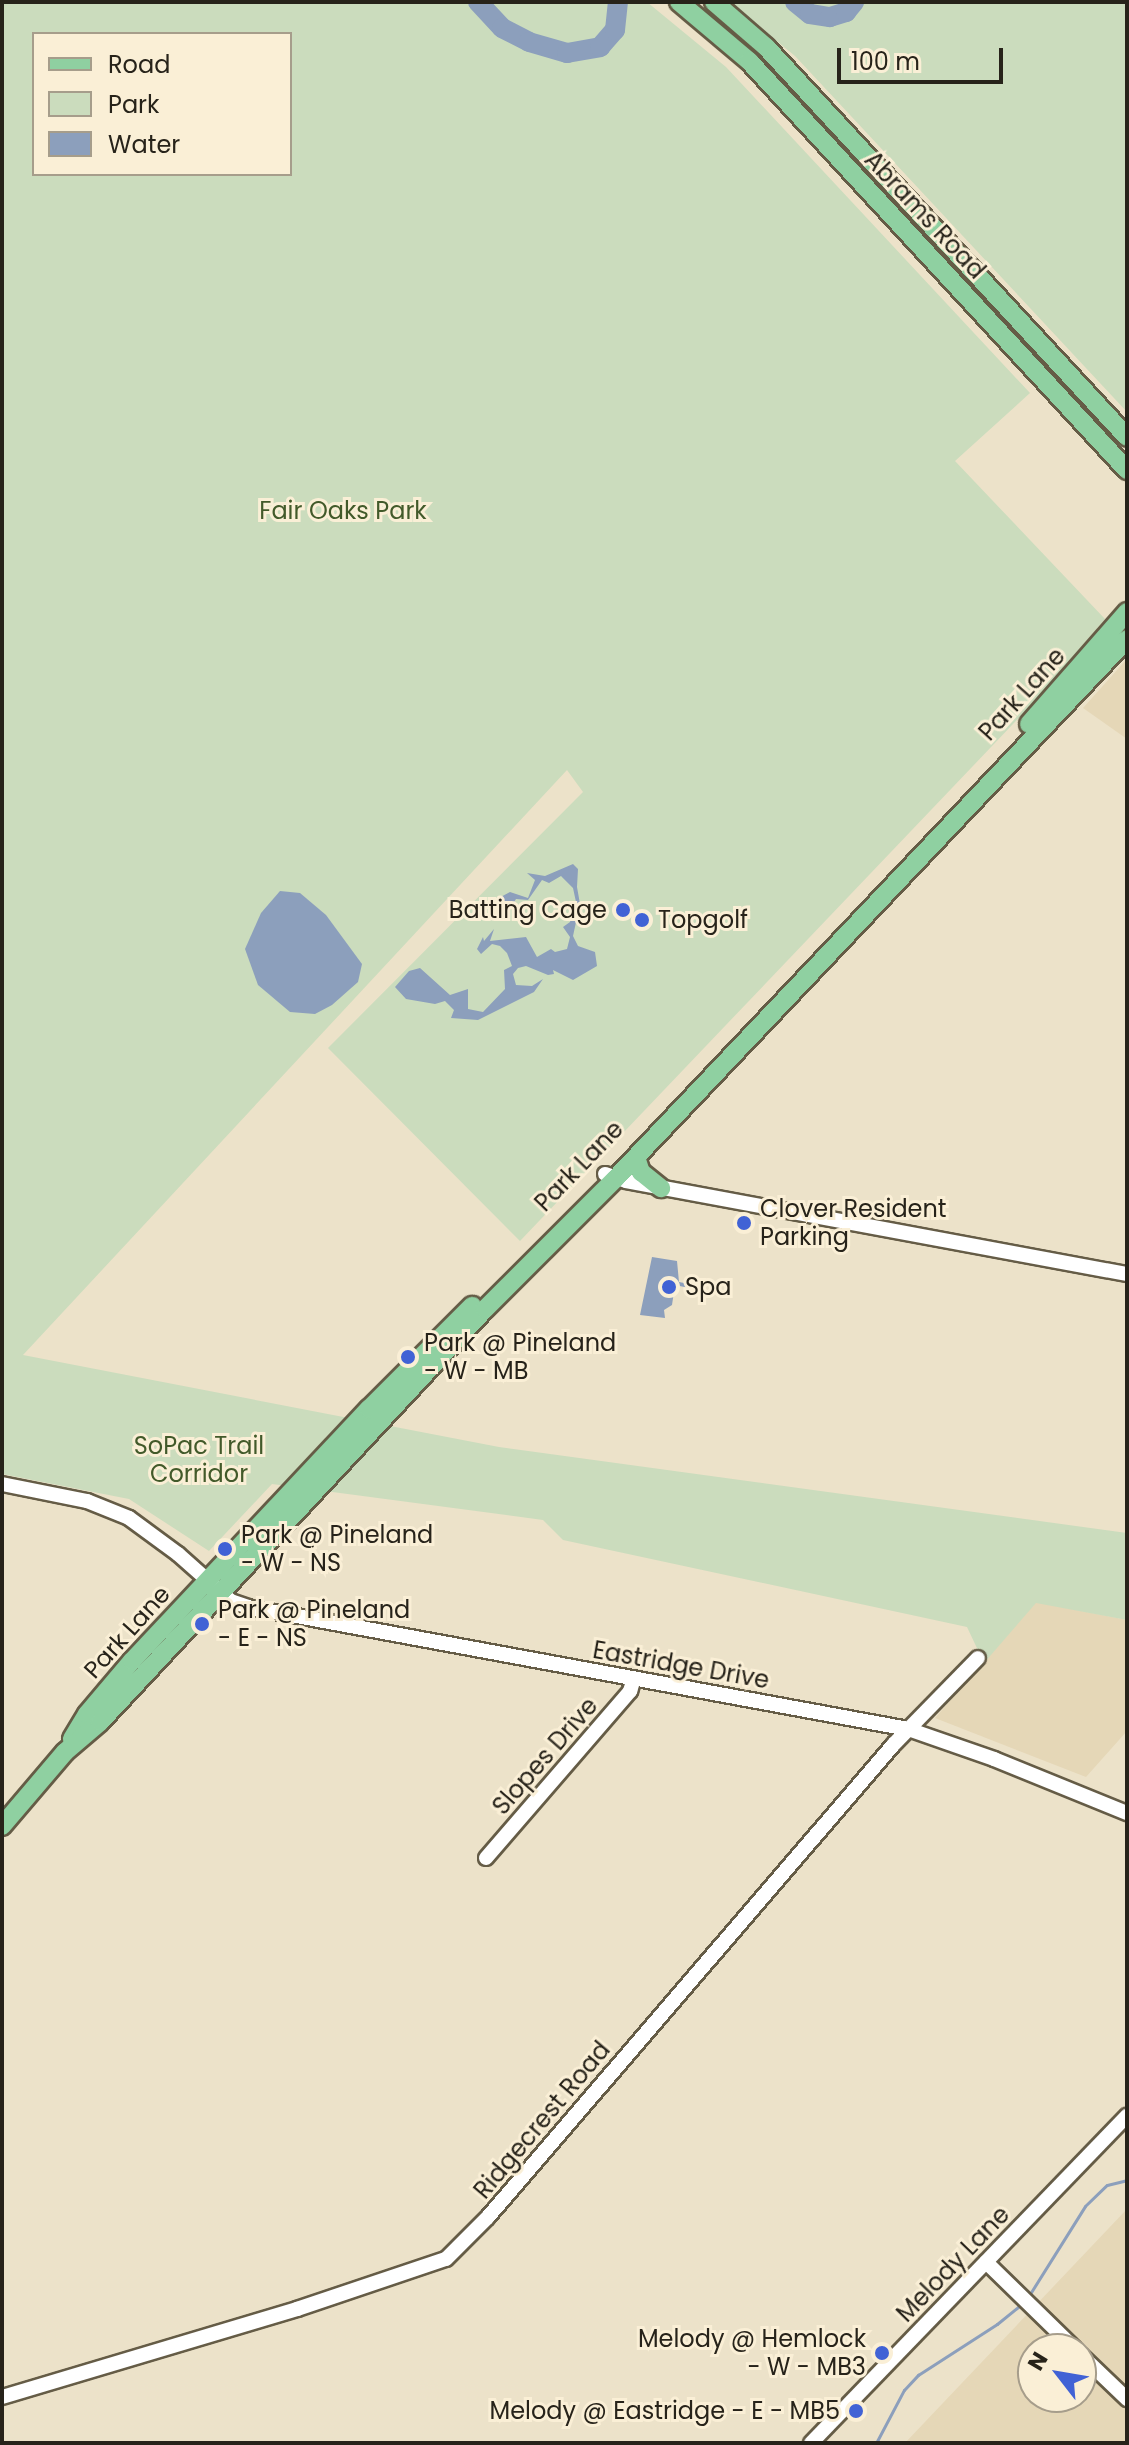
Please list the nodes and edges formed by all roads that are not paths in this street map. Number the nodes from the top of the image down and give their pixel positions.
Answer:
1 (679, 2) edge
2 (714, 2) edge
3 (1127, 437) edge
4 (1127, 470) edge
5 (1127, 612) edge
6 (1127, 639) edge
7 (636, 1157) junction
8 (610, 1177) junction
9 (661, 1188) junction
10 (1127, 1274) edge
11 (2, 1484) edge
12 (213, 1586) junction
13 (978, 1658) dead end
14 (634, 1679) junction
15 (908, 1729) junction
16 (1127, 1813) edge
17 (2, 1826) edge
18 (486, 1858) dead end
19 (1127, 2116) edge
20 (986, 2262) junction
21 (1059, 2333) edge
22 (1097, 2370) edge
23 (2, 2397) edge
24 (1127, 2399) edge
25 (811, 2443) edge

1 - 4 main road, Abrams Road
2 - 3 main road, Abrams Road
5 - 8 main road, Park Lane
6 - 7 main road, Park Lane
7 - 8 main road, Park Lane
7 - 9 main road
8 - 9 street
8 - 12 main road, Park Lane
9 - 10 street
11 - 12 street, Eastridge Drive
12 - 14 street, Eastridge Drive
12 - 17 main road, Park Lane
13 - 15 street, Ridgecrest Road
14 - 15 street, Eastridge Drive
14 - 18 street, Slopes Drive
15 - 16 street, Eastridge Drive
15 - 23 street, Ridgecrest Road
19 - 20 street, Melody Lane
20 - 21 street
20 - 25 street, Melody Lane
22 - 24 street

